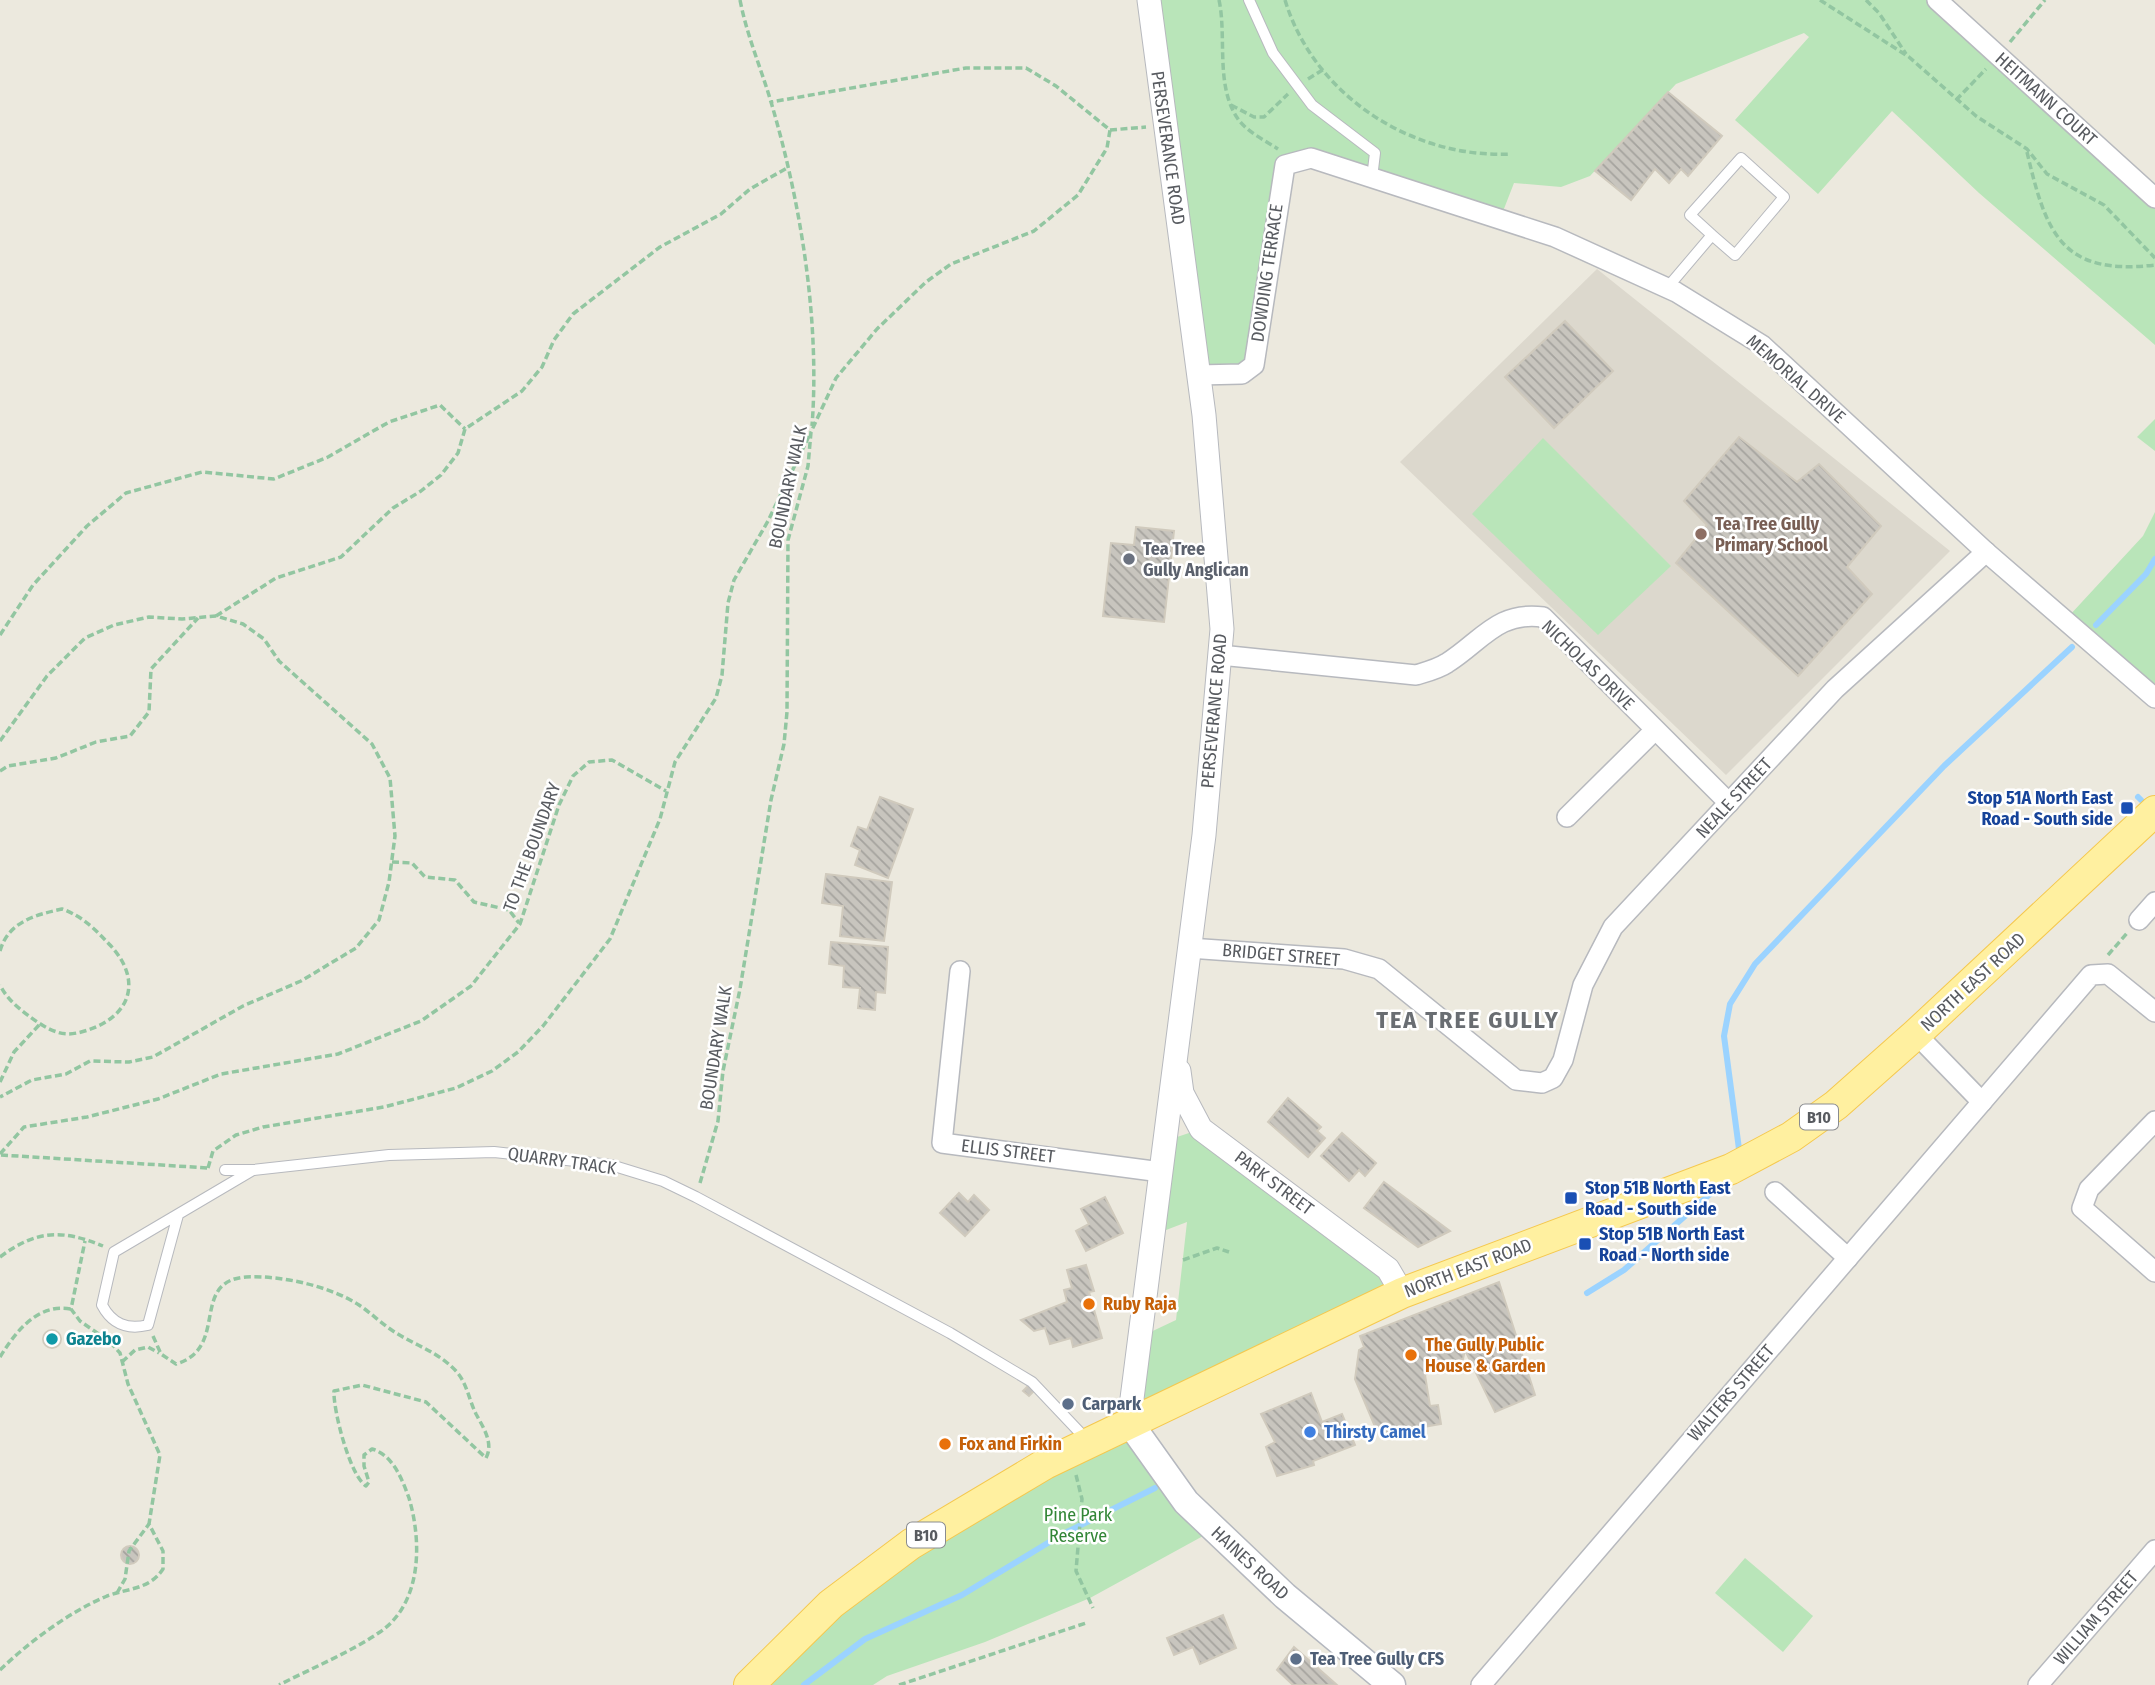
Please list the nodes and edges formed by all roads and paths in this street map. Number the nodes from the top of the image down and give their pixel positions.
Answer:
1 (740, 0) edge
2 (1149, 0) edge
3 (1219, 0) edge
4 (1249, 0) edge
5 (1285, 0) edge
6 (1821, 0) edge
7 (1866, 0) edge
8 (1937, 0) edge
9 (2045, 0) edge
10 (1998, 56) junction
11 (1909, 57) junction
12 (1324, 69) junction
13 (1296, 86) junction
14 (1956, 100) junction
15 (771, 102) junction
16 (1230, 104) junction
17 (1165, 124) junction
18 (1110, 130) junction
19 (2027, 149) junction
20 (1511, 154) dead end
21 (1311, 158) junction
22 (787, 168) junction
23 (1372, 178) junction
24 (2155, 198) edge
25 (1712, 235) junction
26 (2155, 258) edge
27 (2155, 265) edge
28 (1667, 288) junction
29 (1198, 375) junction
30 (465, 429) junction
31 (811, 432) junction
32 (1986, 552) junction
33 (216, 616) junction
34 (198, 618) junction
35 (0, 635) edge
36 (1220, 655) junction
37 (2155, 698) edge
38 (1655, 730) junction
39 (0, 741) edge
40 (0, 771) edge
41 (666, 790) junction
42 (1728, 803) junction
43 (2155, 811) edge
44 (1567, 817) dead end
45 (392, 862) junction
46 (2155, 902) edge
47 (2139, 920) joint
48 (520, 924) junction
49 (1189, 948) junction
50 (0, 951) edge
51 (960, 971) dead end
52 (2091, 975) junction
53 (0, 985) edge
54 (2155, 1012) edge
55 (40, 1024) junction
56 (1916, 1034) junction
57 (1176, 1054) junction
58 (0, 1082) edge
59 (1542, 1083) joint
60 (0, 1097) edge
61 (1982, 1102) junction
62 (2155, 1121) edge
63 (1201, 1129) junction
64 (1165, 1141) junction
65 (0, 1155) edge
66 (208, 1168) junction
67 (225, 1170) joint
68 (253, 1170) junction
69 (1161, 1172) junction
70 (1775, 1192) dead end
71 (696, 1196) junction
72 (178, 1215) junction
73 (1229, 1252) dead end
74 (0, 1257) edge
75 (1848, 1258) junction
76 (1183, 1259) dead end
77 (2155, 1272) edge
78 (1402, 1293) junction
79 (71, 1309) junction
80 (148, 1325) junction
81 (161, 1354) junction
82 (0, 1357) edge
83 (122, 1362) junction
84 (1129, 1422) junction
85 (1079, 1447) junction
86 (149, 1524) junction
87 (2155, 1550) edge
88 (116, 1594) junction
89 (1093, 1608) dead end
90 (1086, 1623) dead end
91 (0, 1670) edge
92 (279, 1685) edge
93 (749, 1685) edge
94 (899, 1685) edge
95 (1392, 1685) edge
96 (1481, 1685) edge
97 (2038, 1685) edge

1 - 15 path
2 - 17 street, PERSEVERANCE ROAD
3 - 16 path
4 - 13 lane
5 - 12 path
6 - 11 path
7 - 11 path
8 - 10 street, HEITMANN COURT
9 - 10 path
10 - 14 path
10 - 24 street, HEITMANN COURT
11 - 14 path
12 - 13 path
12 - 20 path
13 - 16 path
13 - 23 lane
14 - 19 path
15 - 18 path
15 - 22 path
16 - 21 path
17 - 18 path
17 - 29 street, PERSEVERANCE ROAD
18 - 31 path, BOUNDARY WALK
19 - 26 path
19 - 27 path
21 - 23 street, MEMORIAL DRIVE
21 - 29 street, DOWDING TERRACE
22 - 30 path
22 - 31 path
23 - 28 street, MEMORIAL DRIVE
25 - 25 lane
25 - 28 lane
28 - 32 street, MEMORIAL DRIVE
29 - 36 street, PERSEVERANCE ROAD
30 - 33 path
30 - 35 path
31 - 41 path
31 - 71 path, BOUNDARY WALK
32 - 37 street, MEMORIAL DRIVE
32 - 42 street, NEALE STREET
33 - 34 path
33 - 45 path
34 - 39 path
34 - 40 path
36 - 38 street, NICHOLAS DRIVE
36 - 49 street, PERSEVERANCE ROAD
38 - 42 street, NICHOLAS DRIVE
38 - 44 street
41 - 48 path, TO THE BOUNDARY
41 - 66 path
42 - 59 street, NEALE STREET
43 - 56 main road, NORTH EAST ROAD / B10
45 - 48 path
45 - 60 path
46 - 47 street
47 - 52 path
48 - 65 path, TO THE BOUNDARY
49 - 57 street, PERSEVERANCE ROAD
49 - 59 street, BRIDGET STREET
50 - 55 path
51 - 69 street, ELLIS STREET
52 - 54 street
52 - 61 street, WALTERS STREET
53 - 55 path
55 - 58 path
56 - 61 street
56 - 78 main road, NORTH EAST ROAD / B10
57 - 63 street, PARK STREET
57 - 64 street, PERSEVERANCE ROAD
61 - 75 street, WALTERS STREET
62 - 77 street
63 - 64 street
63 - 78 street, PARK STREET
64 - 69 street, PERSEVERANCE ROAD
65 - 66 path
66 - 67 path
67 - 68 lane
68 - 71 lane, QUARRY TRACK
68 - 72 lane, QUARRY TRACK
69 - 84 street, PERSEVERANCE ROAD
70 - 75 street
71 - 85 lane, QUARRY TRACK
72 - 80 lane
72 - 80 lane, QUARRY TRACK
73 - 76 path
74 - 79 path
75 - 96 street, WALTERS STREET
78 - 84 main road, NORTH EAST ROAD / B10
79 - 82 path
79 - 83 path
80 - 81 path
81 - 83 path
81 - 92 path
83 - 86 path
84 - 85 main road, NORTH EAST ROAD / B10
84 - 95 main road, HAINES ROAD
85 - 89 path
85 - 93 main road, NORTH EAST ROAD / B10
86 - 88 path
86 - 88 path
87 - 97 street, WILLIAM STREET
88 - 91 path
90 - 94 path

